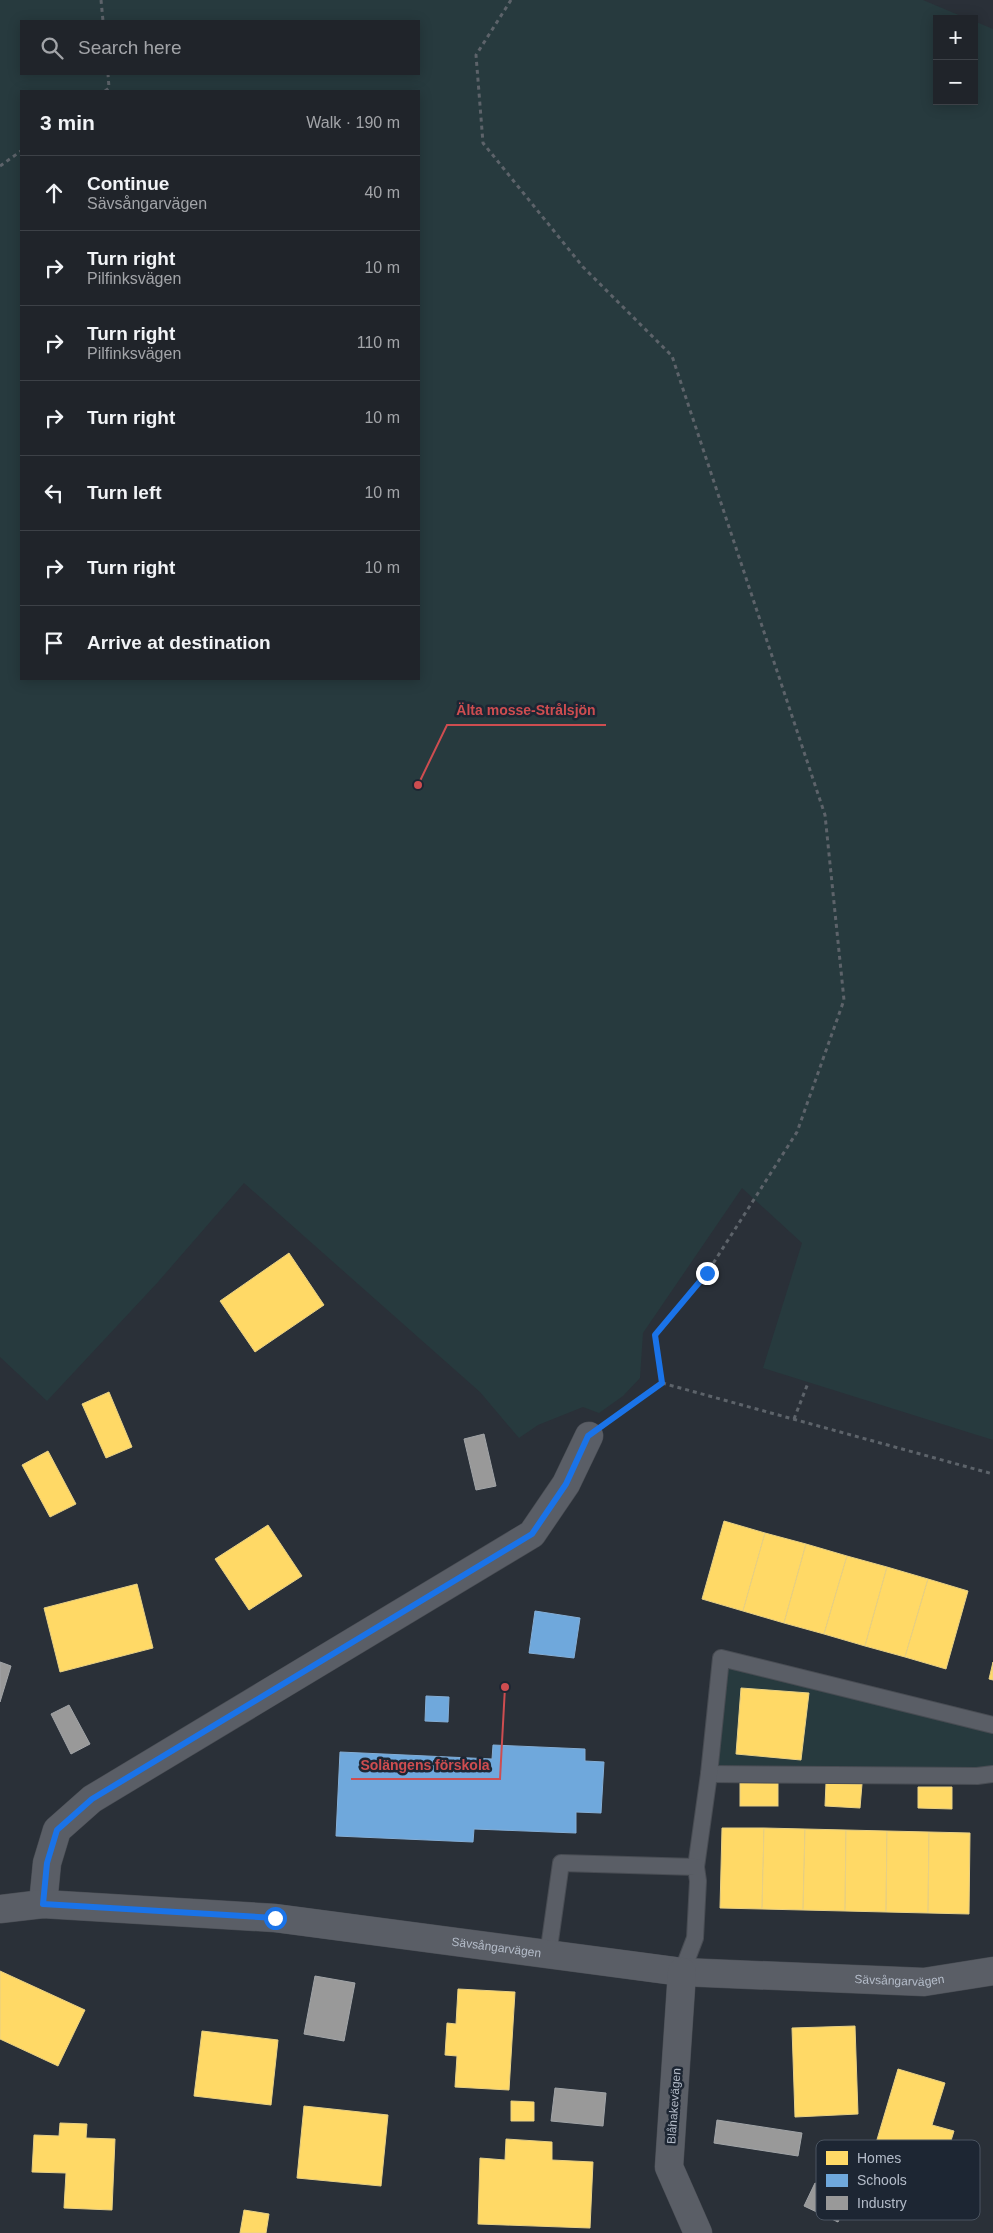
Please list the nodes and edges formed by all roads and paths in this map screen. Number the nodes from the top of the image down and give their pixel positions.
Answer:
1 (102, 0) edge
2 (510, 0) edge
3 (103, 20) edge
4 (108, 75) edge
5 (106, 90) edge
6 (20, 152) edge
7 (0, 166) edge
8 (662, 1383) junction
9 (808, 1383) dead end
10 (794, 1419) junction
11 (588, 1436) joint
12 (993, 1474) edge
13 (993, 1724) edge
14 (709, 1774) junction
15 (993, 1774) edge
16 (696, 1867) junction
17 (43, 1904) junction
18 (0, 1909) edge
19 (548, 1954) junction
20 (993, 1971) edge
21 (682, 1972) junction
22 (698, 2233) edge

1 - 3 path
2 - 8 path
4 - 5 path
6 - 7 path
8 - 10 path
8 - 11 path
9 - 10 path
10 - 12 path
11 - 17 street
13 - 14 lane
14 - 15 lane
14 - 16 lane
16 - 19 lane
16 - 21 lane
17 - 18 street, Sävsångarvägen
17 - 19 street, Sävsångarvägen
19 - 21 street, Sävsångarvägen
20 - 21 street, Sävsångarvägen
21 - 22 street, Blåhakevägen

